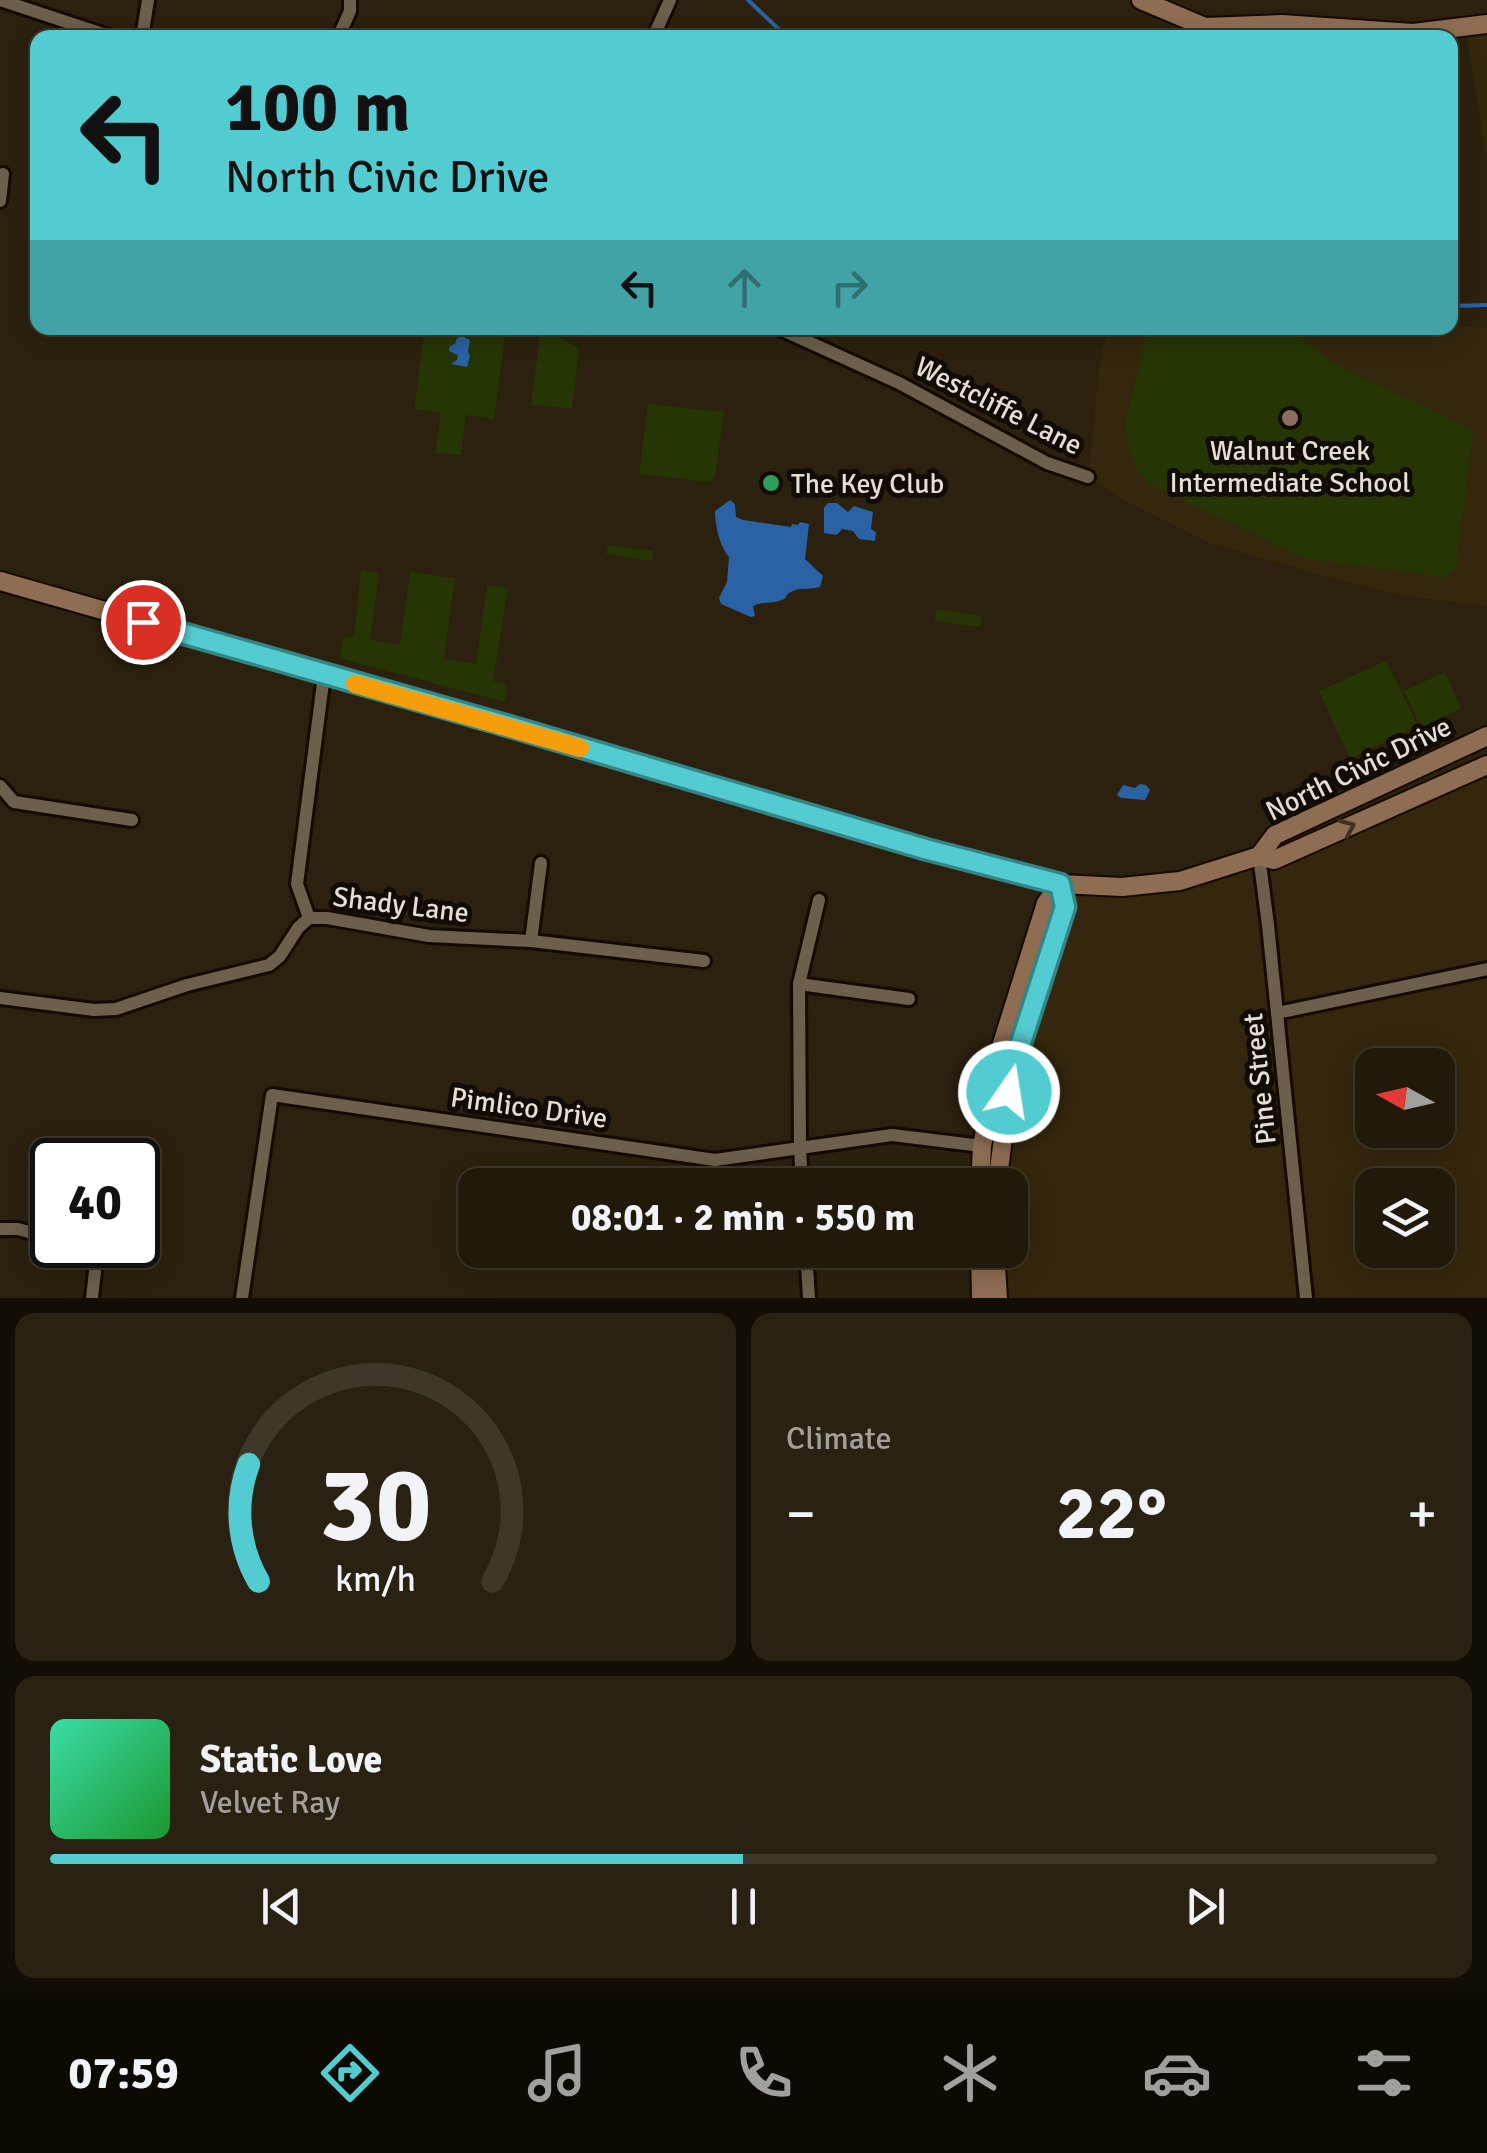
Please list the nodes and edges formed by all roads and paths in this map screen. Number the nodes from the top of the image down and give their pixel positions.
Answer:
1 (0, 0) edge
2 (148, 0) edge
3 (350, 0) edge
4 (670, 0) edge
5 (1141, 0) edge
6 (1487, 24) edge
7 (90, 30) edge
8 (143, 30) edge
9 (342, 30) edge
10 (657, 30) edge
11 (1369, 30) edge
12 (1438, 30) edge
13 (3, 174) dead end
14 (0, 201) edge
15 (793, 335) edge
16 (1088, 477) dead end
17 (0, 581) edge
18 (324, 675) junction
19 (1487, 736) edge
20 (1487, 765) edge
21 (0, 786) edge
22 (132, 820) dead end
23 (1258, 856) junction
24 (541, 863) dead end
25 (1060, 884) junction
26 (819, 900) dead end
27 (309, 918) junction
28 (532, 942) junction
29 (704, 960) dead end
30 (1487, 970) edge
31 (800, 984) junction
32 (0, 998) edge
33 (909, 999) dead end
34 (1277, 1012) junction
35 (982, 1146) junction
36 (800, 1147) junction
37 (801, 1168) edge
38 (981, 1168) edge
39 (999, 1168) edge
40 (0, 1229) edge
41 (28, 1232) dead end
42 (95, 1268) edge
43 (807, 1268) edge
44 (980, 1268) edge
45 (996, 1268) edge
46 (92, 1298) edge
47 (242, 1298) edge
48 (809, 1298) edge
49 (981, 1298) edge
50 (998, 1298) edge
51 (1306, 1298) edge

1 - 7 street
2 - 8 street
3 - 9 street
4 - 10 street
5 - 11 main road
6 - 12 main road
13 - 14 street
15 - 16 street, Westcliffe Lane
17 - 18 main road, North Civic Drive
18 - 25 main road, North Civic Drive
18 - 27 street
19 - 23 main road, North Civic Drive
23 -> 20 main road, North Civic Drive
21 - 22 street
23 - 25 main road, North Civic Drive
23 - 34 street, Pine Street
24 - 28 street
25 - 35 main road
25 - 39 main road
26 - 31 street
27 - 28 street, Shady Lane
27 - 32 street, Shady Lane
28 - 29 street, Shady Lane
30 - 34 street
31 - 33 street
31 - 36 street
34 - 51 street, Pine Street
35 - 36 street, Pimlico Drive
35 - 38 main road
36 - 37 street
36 - 47 street, Pimlico Drive
40 - 41 street
42 - 46 street
43 - 48 street
44 - 49 main road
45 - 50 main road

